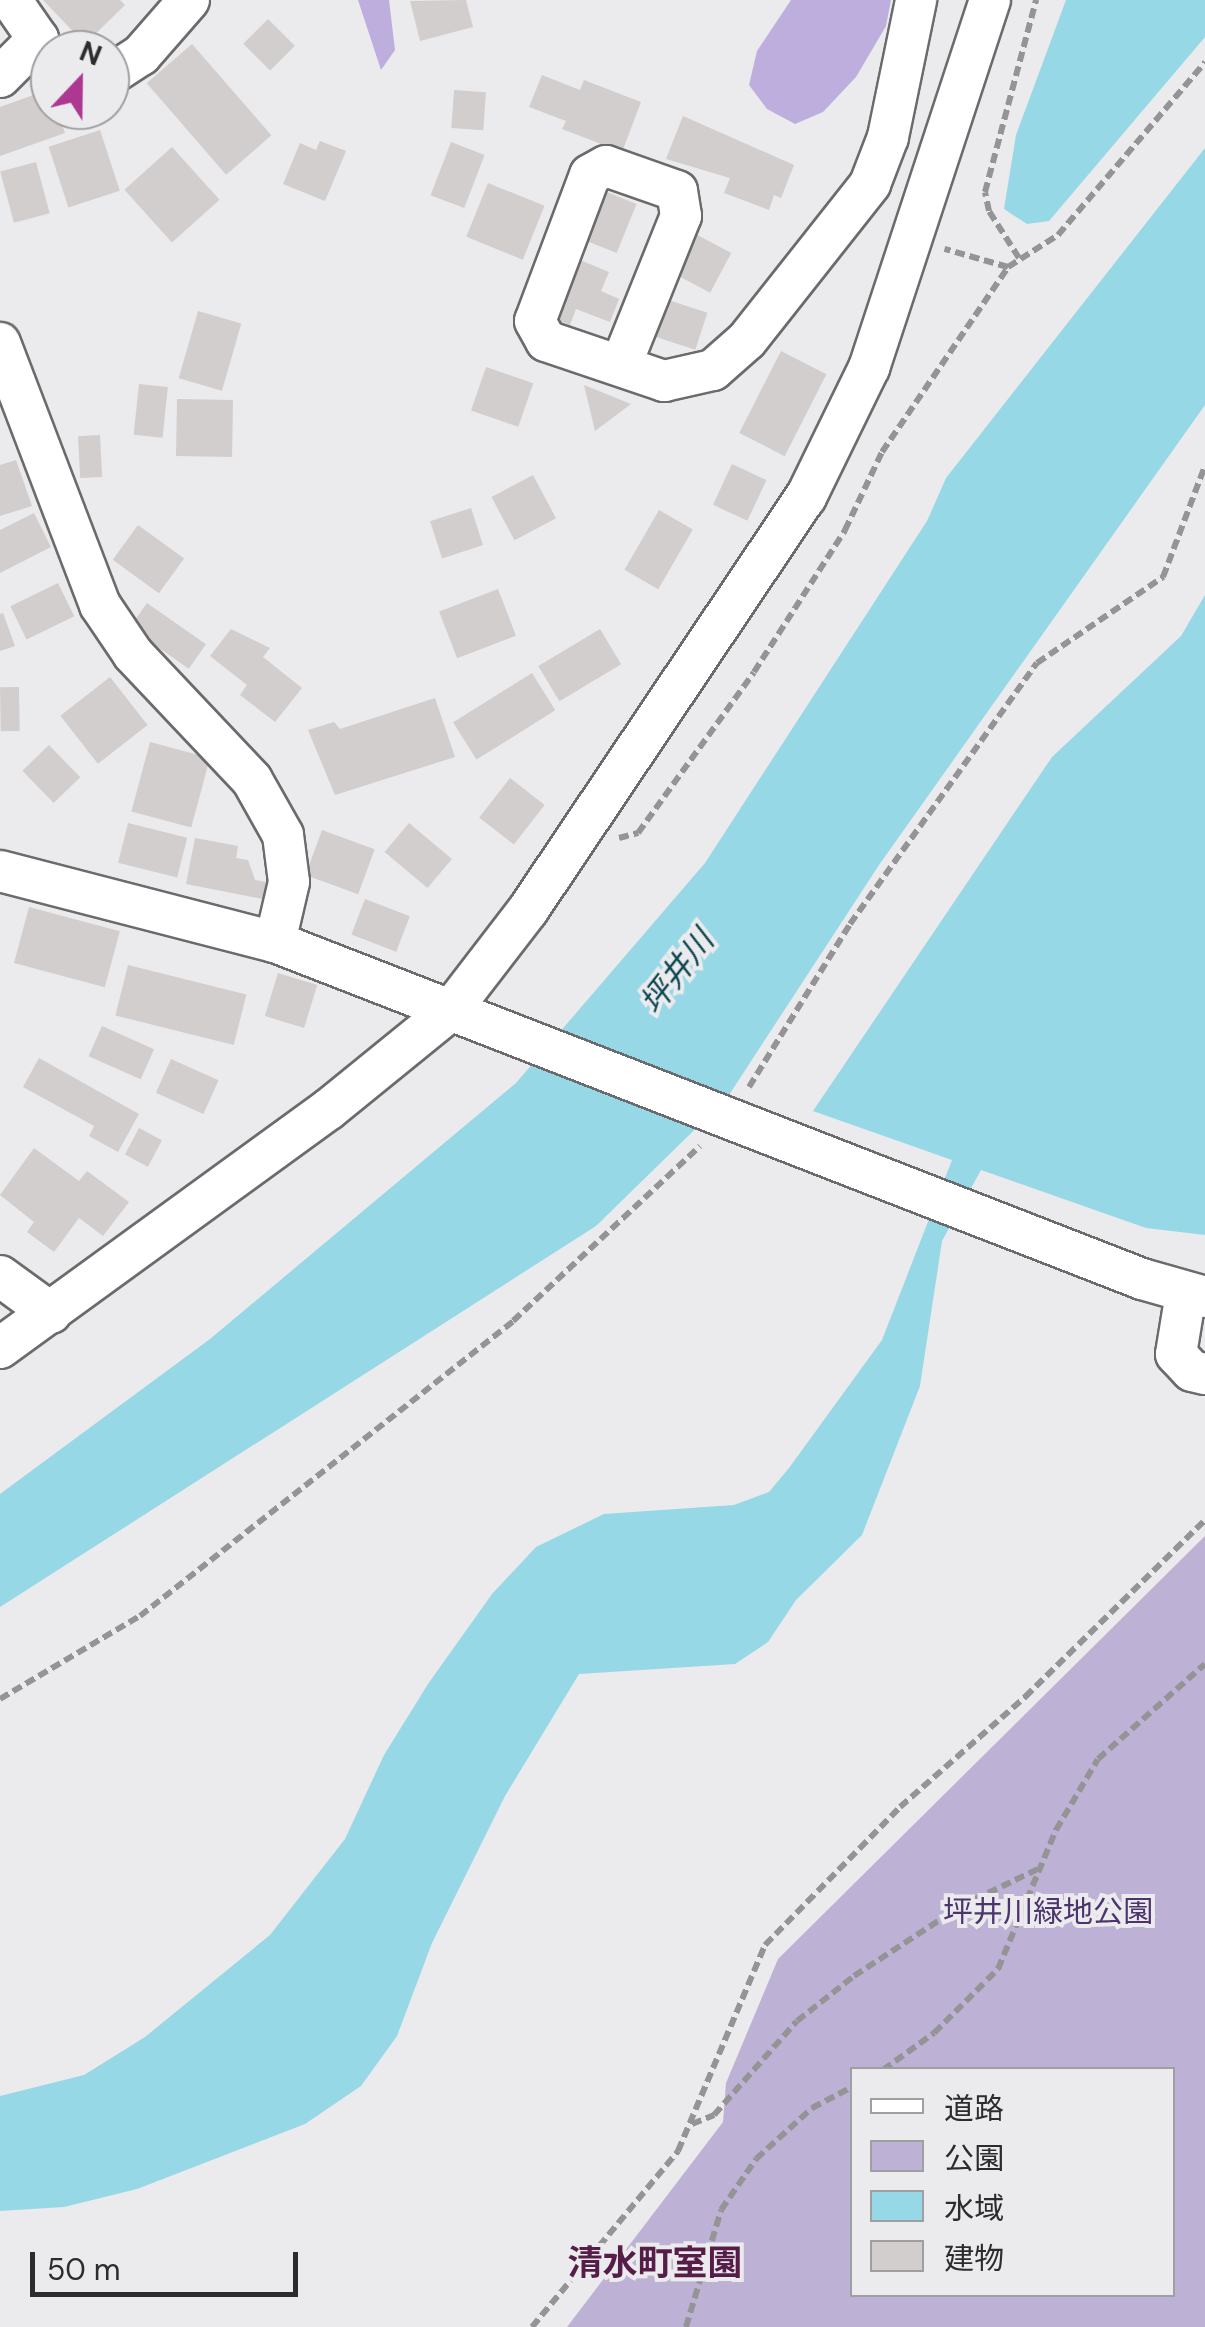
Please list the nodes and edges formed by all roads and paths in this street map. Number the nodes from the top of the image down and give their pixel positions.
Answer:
1 (11, 0) edge
2 (188, 0) edge
3 (916, 0) edge
4 (990, 0) edge
5 (1036, 0) edge
6 (33, 30) edge
7 (30, 56) edge
8 (130, 62) edge
9 (1205, 62) edge
10 (0, 77) edge
11 (870, 184) junction
12 (925, 204) junction
13 (1019, 258) junction
14 (1008, 268) dead end
15 (0, 343) edge
16 (621, 365) junction
17 (1205, 466) edge
18 (0, 871) edge
19 (275, 942) junction
20 (451, 1010) junction
21 (714, 1114) junction
22 (0, 1276) edge
23 (1195, 1295) edge
24 (51, 1313) junction
25 (0, 1348) edge
26 (1205, 1374) edge
27 (1205, 1520) edge
28 (1205, 1664) edge
29 (0, 1699) edge
30 (1040, 1868) junction
31 (888, 2067) edge
32 (850, 2088) edge
33 (691, 2124) junction
34 (532, 2327) edge
35 (686, 2327) edge

1 - 6 street
2 - 8 street
3 - 11 street
4 - 12 street
5 - 13 path
7 - 10 street
9 - 13 path
11 - 12 street
11 - 16 street
12 - 20 street
13 - 14 path
15 - 19 street
16 - 16 street
17 - 21 path
18 - 19 street
19 - 20 street
20 - 21 street
20 - 24 street
21 - 23 street
21 - 29 path
22 - 24 street
23 - 26 street
24 - 25 street
27 - 33 path
28 - 30 path
30 - 31 path
30 - 33 path
32 - 35 path
33 - 34 path

